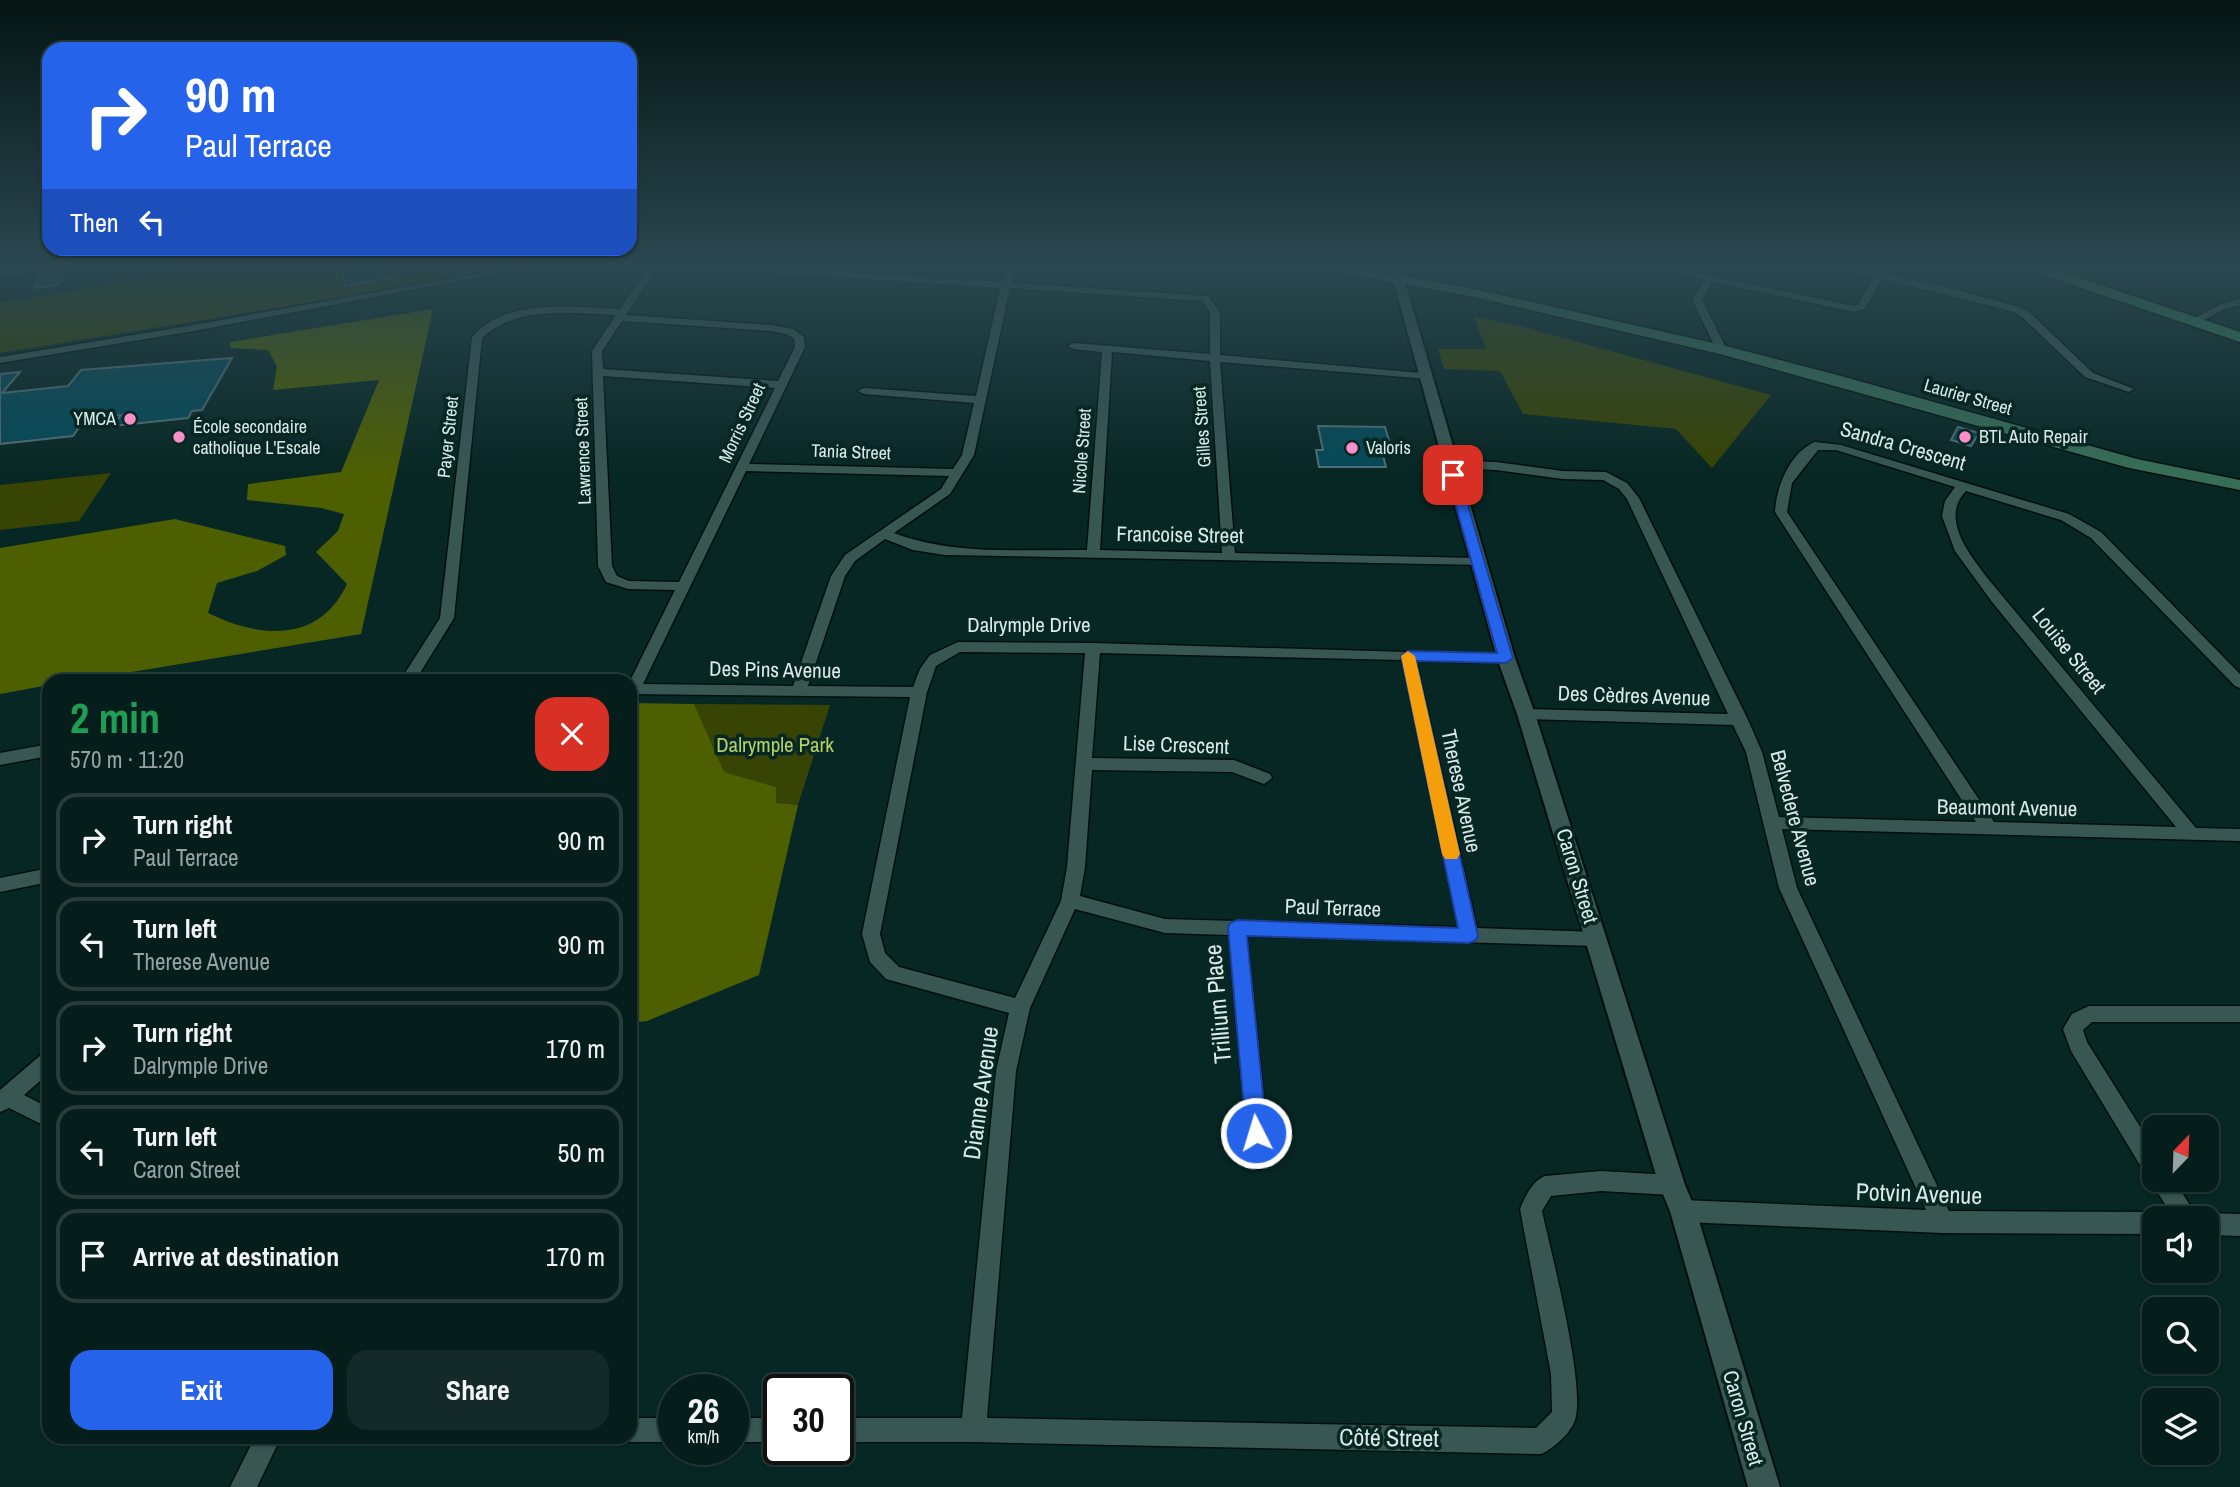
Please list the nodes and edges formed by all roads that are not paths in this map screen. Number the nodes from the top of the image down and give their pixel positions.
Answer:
1 (156, 334) edge
2 (480, 334) edge
3 (608, 334) edge
4 (795, 334) edge
5 (995, 334) edge
6 (1215, 334) edge
7 (1415, 334) edge
8 (1655, 334) edge
9 (1714, 334) edge
10 (2046, 334) edge
11 (1073, 346) dead end
12 (1107, 350) junction
13 (1722, 350) junction
14 (1215, 359) junction
15 (0, 360) edge
16 (597, 373) junction
17 (1428, 376) junction
18 (782, 385) junction
19 (2129, 389) dead end
20 (864, 391) dead end
21 (980, 400) junction
22 (1615, 463) dead end
23 (1450, 464) junction
24 (743, 467) junction
25 (958, 473) junction
26 (1606, 476) junction
27 (1965, 485) junction
28 (2240, 485) edge
29 (883, 534) junction
30 (1093, 554) junction
31 (1228, 557) junction
32 (1478, 562) junction
33 (682, 586) junction
34 (1093, 648) junction
35 (1408, 656) junction
36 (1506, 658) junction
37 (411, 674) edge
38 (637, 677) edge
39 (2240, 683) edge
40 (637, 689) edge
41 (799, 691) junction
42 (919, 692) junction
43 (1526, 714) junction
44 (1740, 720) junction
45 (42, 751) edge
46 (0, 759) edge
47 (1086, 764) junction
48 (1264, 778) dead end
49 (1772, 823) junction
50 (1990, 830) junction
51 (2192, 835) junction
52 (2240, 835) edge
53 (42, 877) edge
54 (0, 886) edge
55 (1070, 901) junction
56 (1237, 928) junction
57 (1469, 936) junction
58 (1597, 939) junction
59 (1020, 1008) junction
60 (2240, 1014) edge
61 (42, 1066) edge
62 (4, 1100) edge
63 (42, 1115) edge
64 (2142, 1149) edge
65 (1259, 1159) dead end
66 (1677, 1198) junction
67 (1943, 1222) junction
68 (2142, 1223) edge
69 (2219, 1224) edge
70 (2240, 1225) edge
71 (637, 1430) edge
72 (658, 1430) edge
73 (854, 1430) edge
74 (973, 1430) junction
75 (264, 1444) edge
76 (243, 1487) edge
77 (1764, 1487) edge

1 - 15 street
2 - 37 street, Payer Street
3 - 16 street, Lawrence Street
4 - 18 street, Morris Street
5 - 21 street
6 - 14 street, Gilles Street
7 - 17 street, Caron Street
8 - 13 main road, Laurier Street
9 - 13 street
10 - 19 street
11 - 12 street
12 - 14 street
12 - 30 street, Nicole Street
13 - 28 main road, Laurier Street
14 - 17 street
14 - 31 street, Gilles Street
16 - 18 street
16 - 33 street, Lawrence Street
17 - 23 street, Caron Street
18 - 24 street, Morris Street
20 - 21 street
21 - 25 street
22 - 26 street
23 - 26 street
23 - 32 street, Caron Street
24 - 25 street, Tania Street
24 - 33 street, Morris Street
25 - 29 street
26 - 44 street, Belvedere Avenue
27 - 39 street, Sandra Crescent
27 - 50 street, Sandra Crescent
27 - 51 street, Louise Street
29 - 30 street, Francoise Street
29 - 41 street
30 - 31 street, Francoise Street
31 - 32 street, Francoise Street
32 - 36 street, Caron Street
33 - 38 street, Morris Street
34 - 35 street, Dalrymple Drive
34 - 42 street, Dalrymple Drive
34 - 47 street, Dianne Avenue
35 - 36 street, Dalrymple Drive
35 - 57 street, Therese Avenue
36 - 43 street, Caron Street
40 - 41 street, Des Pins Avenue
41 - 42 street, Des Pins Avenue
42 - 59 street, Dalrymple Drive
43 - 44 street, Des Cèdres Avenue
43 - 58 street, Caron Street
44 - 49 street, Belvedere Avenue
45 - 46 street
47 - 48 street, Lise Crescent
47 - 55 street, Dianne Avenue
49 - 50 street, Beaumont Avenue
49 - 67 street, Belvedere Avenue
50 - 51 street, Beaumont Avenue
51 - 52 street, Beaumont Avenue
53 - 54 street
55 - 56 street, Paul Terrace
55 - 59 street, Dianne Avenue
56 - 57 street, Paul Terrace
56 - 65 street, Trillium Place
57 - 58 street, Paul Terrace
58 - 66 street, Caron Street
59 - 74 street, Dianne Avenue
60 - 64 street
61 - 62 street
62 - 63 street
66 - 67 street, Potvin Avenue
66 - 74 street, Côté Street
66 - 77 street, Caron Street
67 - 68 street, Potvin Avenue
69 - 70 street
71 - 72 street
73 - 74 street, Côté Street
75 - 76 street

